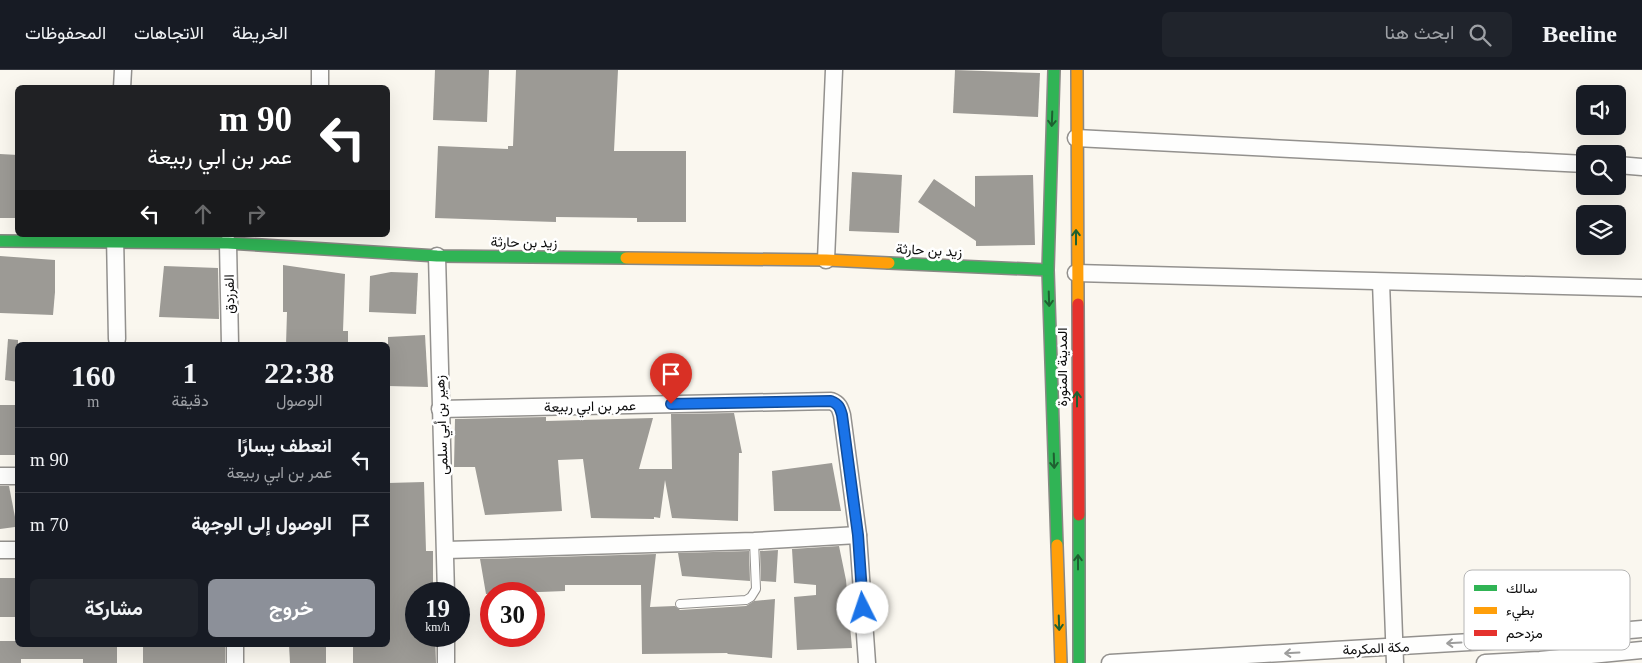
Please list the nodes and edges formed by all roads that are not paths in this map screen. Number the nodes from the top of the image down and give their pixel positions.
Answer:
1 (123, 70) edge
2 (320, 70) edge
3 (834, 70) edge
4 (1054, 70) edge
5 (1076, 70) edge
6 (122, 85) edge
7 (320, 85) edge
8 (1076, 138) junction
9 (1576, 164) edge
10 (1626, 165) edge
11 (1642, 166) edge
12 (115, 238) edge
13 (0, 241) edge
14 (321, 242) edge
15 (228, 243) junction
16 (437, 256) junction
17 (826, 260) junction
18 (1048, 270) junction
19 (1076, 274) junction
20 (1381, 282) junction
21 (1642, 288) edge
22 (117, 339) dead end
23 (230, 342) edge
24 (440, 409) junction
25 (0, 476) edge
26 (15, 476) edge
27 (858, 535) junction
28 (754, 541) junction
29 (0, 550) edge
30 (15, 550) edge
31 (446, 550) junction
32 (446, 582) edge
33 (680, 604) dead end
34 (1464, 642) edge
35 (1394, 646) junction
36 (235, 647) edge
37 (446, 647) edge
38 (1642, 650) edge
39 (1523, 662) edge
40 (235, 663) edge
41 (446, 663) edge
42 (867, 663) edge
43 (1061, 663) edge
44 (1079, 663) edge
45 (1110, 663) edge
46 (1395, 663) edge
47 (1485, 663) edge

1 - 6 street
2 - 7 street
3 - 17 street
4 -> 18 main road
5 - 8 main road, المدينة المنورة
8 - 9 street
19 -> 8 main road, المدينة المنورة
10 - 11 street
12 - 13 main road, زيد بن حارثة
12 - 15 main road, زيد بن حارثة
12 - 22 street
14 - 15 main road, زيد بن حارثة
14 - 16 main road, زيد بن حارثة
15 - 23 street, الفرزدق
16 - 17 main road, زيد بن حارثة
16 - 24 street, زهير بن أبي سلمى
17 - 18 main road, زيد بن حارثة
18 -> 43 main road
19 - 20 street
44 -> 19 main road, المدينة المنورة
20 - 21 street
20 - 35 street
24 - 27 street, عمر بن ابي ربيعة
24 - 31 street, زهير بن أبي سلمى
25 - 26 street
27 - 28 street
27 - 42 street, عمر بن ابي ربيعة
28 - 31 street
28 - 33 lane
29 - 30 street
31 - 32 street, زهير بن أبي سلمى
34 -> 35 street, مكة المكرمة
35 -> 45 street, مكة المكرمة
35 - 46 street
36 - 40 street
37 - 41 street
38 - 39 street
39 - 47 street

